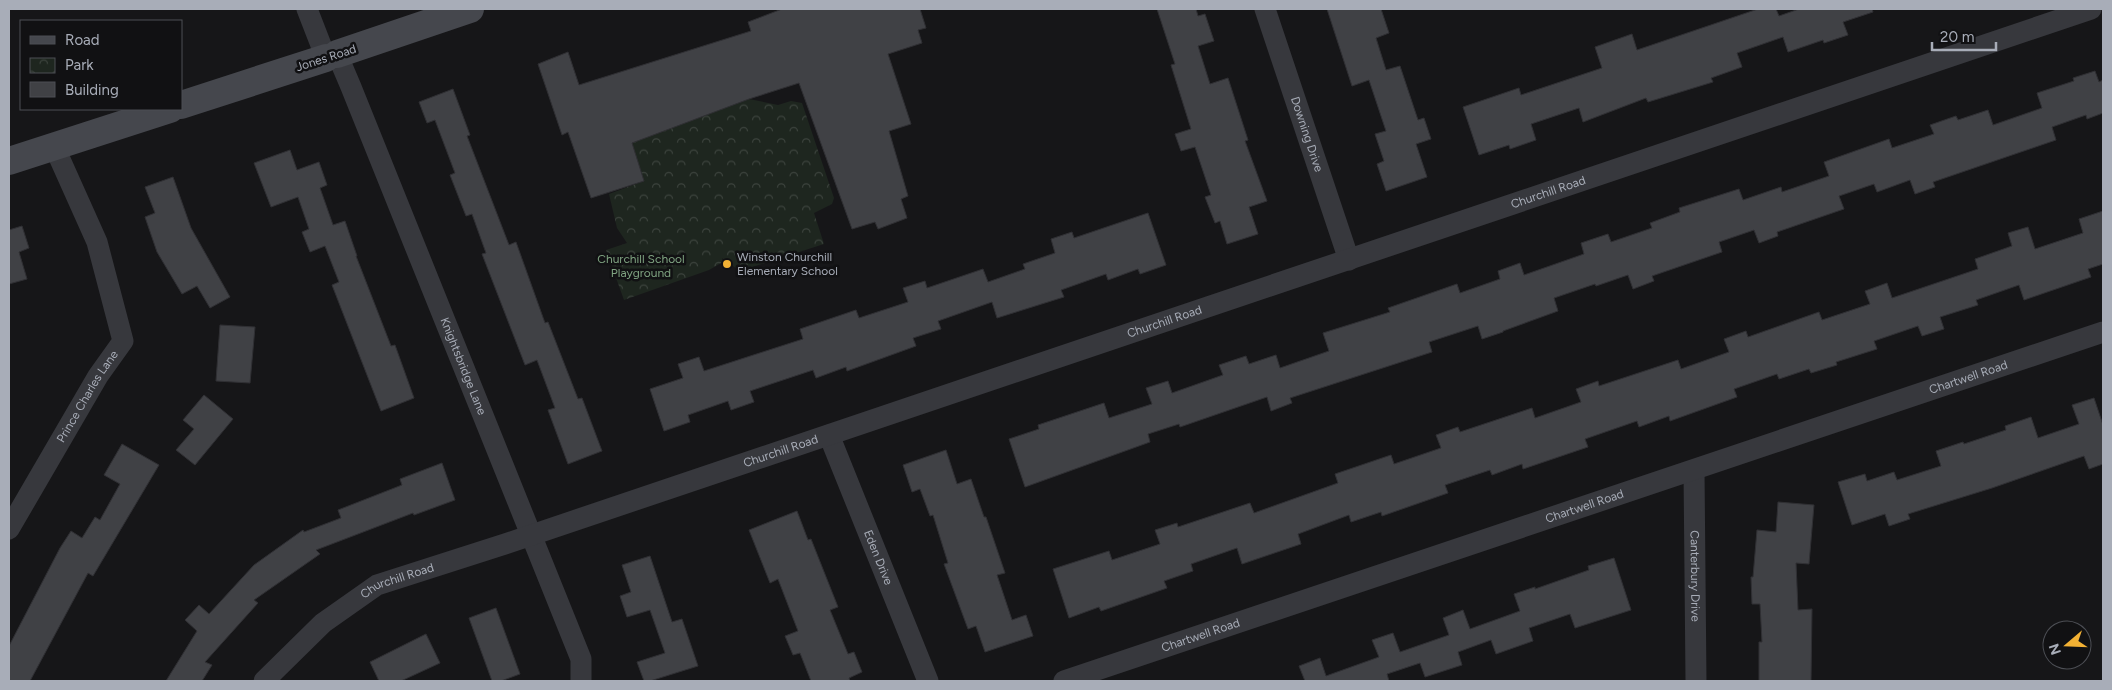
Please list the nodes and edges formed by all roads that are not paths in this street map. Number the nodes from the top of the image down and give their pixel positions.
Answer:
1 (307, 9) edge
2 (470, 9) edge
3 (1265, 9) edge
4 (2091, 9) edge
5 (332, 56) junction
6 (182, 105) edge
7 (167, 110) edge
8 (54, 146) junction
9 (9, 161) edge
10 (1349, 260) junction
11 (2103, 332) edge
12 (829, 435) junction
13 (1694, 470) junction
14 (9, 529) edge
15 (532, 535) junction
16 (264, 681) edge
17 (581, 681) edge
18 (928, 681) edge
19 (1064, 681) edge
20 (1696, 681) edge

1 - 5 street, Knightsbridge Lane
2 - 5 street, Jones Road
3 - 10 street, Downing Drive
4 - 10 street, Churchill Road
5 - 6 street, Jones Road
5 - 15 street, Knightsbridge Lane
7 - 8 street
8 - 9 street
8 - 14 street, Prince Charles Lane
10 - 12 street, Churchill Road
11 - 13 street, Chartwell Road
12 - 15 street, Churchill Road
12 - 18 street, Eden Drive
13 - 19 street, Chartwell Road
13 - 20 street, Canterbury Drive
15 - 16 street, Churchill Road
15 - 17 street, Knightsbridge Lane

